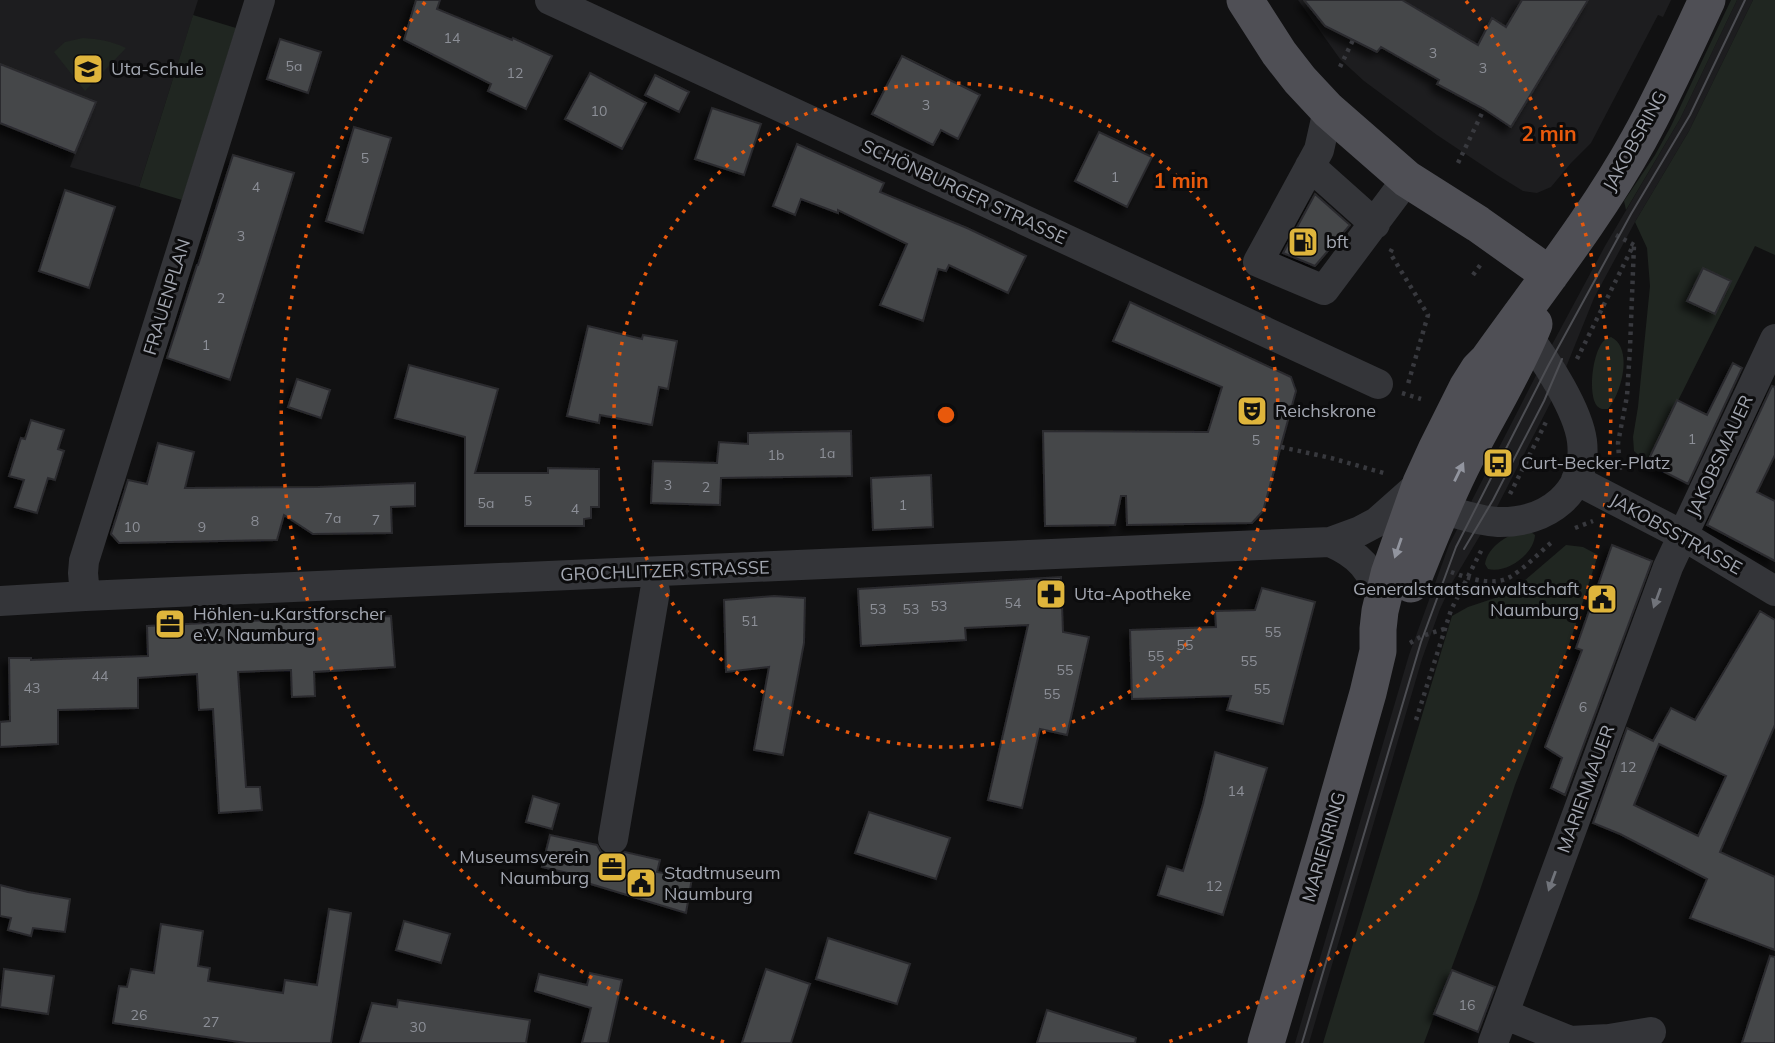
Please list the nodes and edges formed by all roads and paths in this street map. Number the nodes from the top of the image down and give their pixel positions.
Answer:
1 (260, 0) edge
2 (550, 0) edge
3 (1245, 0) edge
4 (1707, 0) edge
5 (1353, 40) dead end
6 (1340, 67) dead end
7 (1484, 108) dead end
8 (1328, 110) junction
9 (1458, 163) dead end
10 (1305, 175) junction
11 (1407, 178) junction
12 (1378, 236) junction
13 (1634, 245) dead end
14 (1550, 275) junction
15 (1528, 337) junction
16 (1775, 339) edge
17 (1392, 389) joint
18 (1618, 443) dead end
19 (1281, 447) dead end
20 (1576, 480) junction
21 (1417, 489) junction
22 (1628, 507) junction
23 (1564, 532) dead end
24 (1682, 535) junction
25 (1555, 540) dead end
26 (1330, 542) junction
27 (655, 591) dead end
28 (1775, 591) edge
29 (85, 596) junction
30 (1382, 600) junction
31 (0, 601) edge
32 (1378, 651) junction
33 (1416, 720) dead end
34 (613, 839) dead end
35 (1504, 1014) junction
36 (1651, 1032) dead end
37 (1266, 1043) edge
38 (1493, 1043) edge

1 - 29 street, FRAUENPLAN
2 - 17 street, SCHÖNBURGER STRASSE
3 - 8 main road
4 - 14 main road, JAKOBSRING
5 - 6 path
7 - 9 path
8 - 10 street
8 - 11 main road
10 - 12 street
10 - 12 street
11 - 12 street
11 - 14 main road
12 - 17 path
13 - 18 path
14 - 15 main road
14 - 21 main road
15 - 20 street
21 -> 15 main road
16 - 24 street, JAKOBSMAUER
19 - 21 path
20 - 21 street
20 - 22 street, JAKOBSSTRASSE
21 - 26 street, GROCHLITZER STRASSE
21 -> 30 main road
21 - 32 main road
22 - 23 path
22 - 24 street, JAKOBSSTRASSE
24 - 28 street, JAKOBSSTRASSE
24 -> 35 street, MARIENMAUER
25 - 33 path
26 - 29 street, GROCHLITZER STRASSE
26 - 30 street
27 - 34 street
29 - 31 street, GROCHLITZER STRASSE
30 - 32 main road
32 - 37 main road, MARIENRING
35 - 36 street
35 - 38 street, MARIENMAUER

